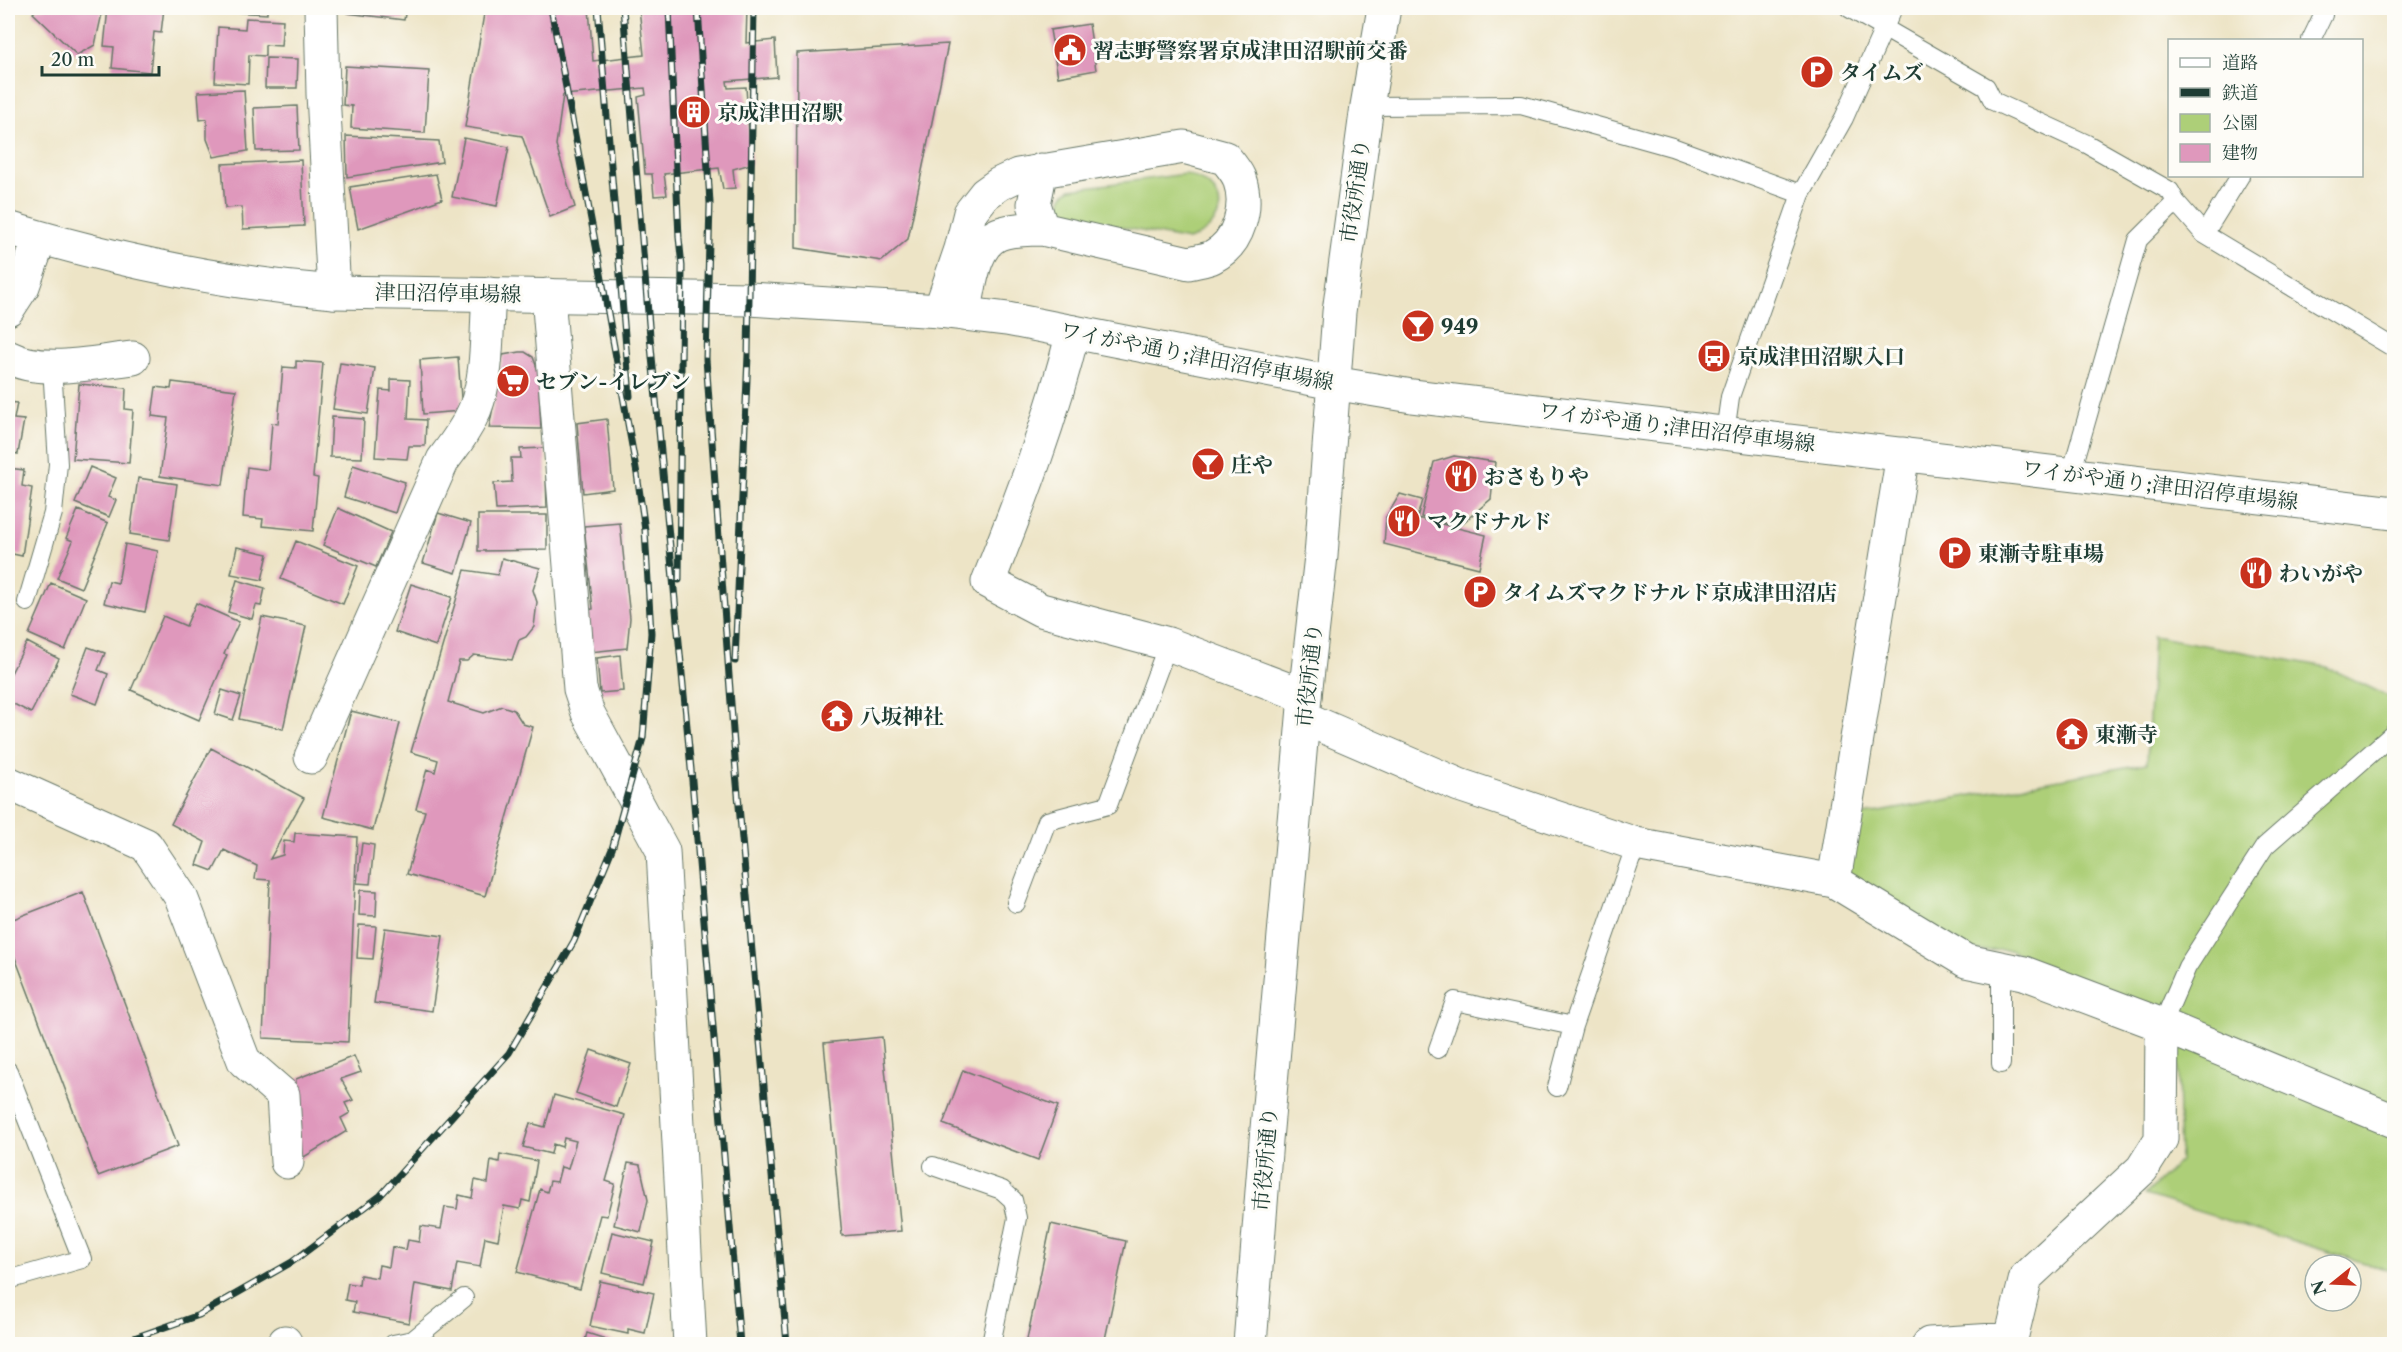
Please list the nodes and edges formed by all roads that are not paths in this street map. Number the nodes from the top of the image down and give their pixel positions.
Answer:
1 (321, 8) edge
2 (1384, 8) edge
3 (1849, 8) edge
4 (1893, 8) edge
5 (2323, 15) dead end
6 (1886, 28) junction
7 (2311, 39) edge
8 (1367, 106) junction
9 (1041, 170) junction
10 (2239, 177) edge
11 (1801, 194) junction
12 (2176, 202) junction
13 (8, 228) edge
14 (1042, 229) junction
15 (2204, 234) junction
16 (40, 238) junction
17 (334, 292) junction
18 (489, 294) junction
19 (548, 295) junction
20 (8, 309) edge
21 (952, 312) junction
22 (1072, 332) junction
23 (2394, 348) edge
24 (8, 357) edge
25 (133, 358) dead end
26 (52, 366) junction
27 (1333, 383) junction
28 (1725, 432) junction
29 (1903, 454) junction
30 (2072, 474) junction
31 (2394, 513) edge
32 (27, 602) dead end
33 (1168, 644) junction
34 (1305, 707) junction
35 (2394, 733) edge
36 (311, 757) dead end
37 (8, 783) edge
38 (1636, 844) junction
39 (1834, 881) junction
40 (1017, 903) dead end
41 (2001, 968) junction
42 (2162, 1025) junction
43 (1573, 1026) junction
44 (1438, 1049) dead end
45 (2001, 1064) dead end
46 (8, 1071) edge
47 (1557, 1087) dead end
48 (2394, 1121) edge
49 (287, 1162) dead end
50 (933, 1166) dead end
51 (8, 1280) edge
52 (464, 1298) dead end
53 (393, 1344) edge
54 (690, 1344) edge
55 (991, 1344) edge
56 (1250, 1344) edge
57 (1929, 1344) edge

1 - 17 street
2 - 8 street, 市役所通り
3 - 6 lane
4 - 6 lane
5 - 7 lane
6 - 11 lane
6 - 12 lane
8 - 11 lane
8 - 27 street, 市役所通り
9 - 14 street
9 - 14 street
9 - 21 street
10 - 15 lane
11 - 28 lane
12 - 15 lane
12 - 30 lane
13 - 16 street, 津田沼停車場線
14 - 21 street
15 - 23 lane
16 - 17 street, 津田沼停車場線
16 - 20 street
17 - 18 street, 津田沼停車場線
18 - 19 street, 津田沼停車場線
18 - 36 street
19 - 21 street, 津田沼停車場線
19 - 54 street
21 - 22 street, ワイがや通り;津田沼停車場線
22 - 27 street, ワイがや通り;津田沼停車場線
22 - 33 street
24 - 26 street
25 - 26 street
26 - 32 lane
27 - 28 street, ワイがや通り;津田沼停車場線
27 - 34 street, 市役所通り
28 - 29 street, ワイがや通り;津田沼停車場線
29 - 30 street, ワイがや通り;津田沼停車場線
29 - 39 street
30 - 31 street, ワイがや通り;津田沼停車場線
33 - 34 street
33 - 40 lane
34 - 38 street
34 - 56 street, 市役所通り
35 - 42 lane
37 - 49 street
38 - 39 street
38 - 43 lane
39 - 41 street
41 - 42 street
41 - 45 lane
42 - 48 street
42 - 57 street
43 - 44 lane
43 - 47 lane
46 - 51 lane
50 - 55 lane
52 - 53 lane

